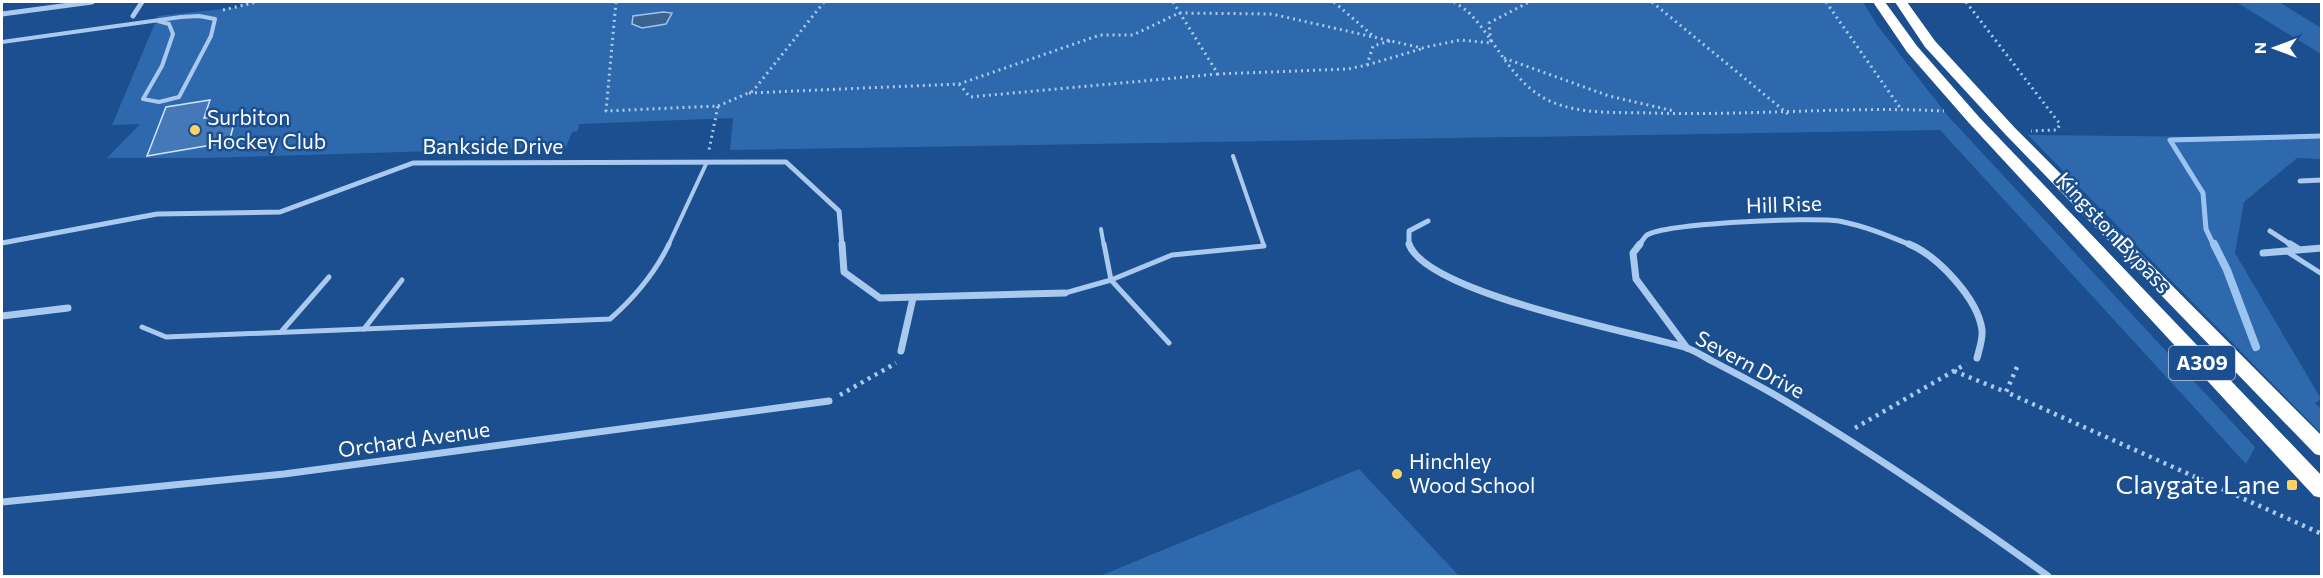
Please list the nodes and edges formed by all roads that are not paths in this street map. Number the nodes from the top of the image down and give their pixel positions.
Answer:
1 (92, 2) edge
2 (142, 2) edge
3 (1880, 2) edge
4 (1901, 2) edge
5 (2, 14) edge
6 (133, 16) dead end
7 (158, 21) junction
8 (2, 42) edge
9 (1233, 156) dead end
10 (707, 162) junction
11 (2322, 180) edge
12 (2300, 181) dead end
13 (1428, 220) dead end
14 (1101, 229) dead end
15 (2270, 231) dead end
16 (2, 243) edge
17 (2322, 248) edge
18 (2298, 249) junction
19 (2286, 251) junction
20 (2263, 253) dead end
21 (2322, 274) edge
22 (328, 277) dead end
23 (402, 280) dead end
24 (1111, 280) junction
25 (1065, 293) joint
26 (914, 298) junction
27 (68, 308) dead end
28 (2, 316) edge
29 (142, 327) dead end
30 (364, 328) junction
31 (280, 332) junction
32 (1168, 343) dead end
33 (1688, 348) junction
34 (901, 351) road end
35 (1977, 358) road end
36 (829, 401) road end
37 (2322, 449) edge
38 (2322, 490) edge
39 (2, 502) edge
40 (2048, 576) edge

1 - 5 street
2 - 6 street
3 - 38 highway, Kingston Bypass / A309
4 - 37 highway, Kingston Bypass / A309
7 - 7 lane
7 - 8 lane
9 - 24 lane
10 - 16 street, Bankside Drive
10 - 26 street, Bankside Drive
10 - 30 lane
11 - 12 street
13 - 33 street, Severn Drive
14 - 24 lane
15 - 18 street
17 - 18 street
18 - 19 street
19 - 20 street
19 - 21 lane
22 - 31 lane
23 - 30 lane
24 - 25 lane
24 - 32 lane
25 - 26 street, Bankside Drive
26 - 34 street
27 - 28 street
29 - 31 lane
30 - 31 lane
33 - 35 street, Hill Rise
33 - 40 street, Severn Drive
36 - 39 street, Orchard Avenue

